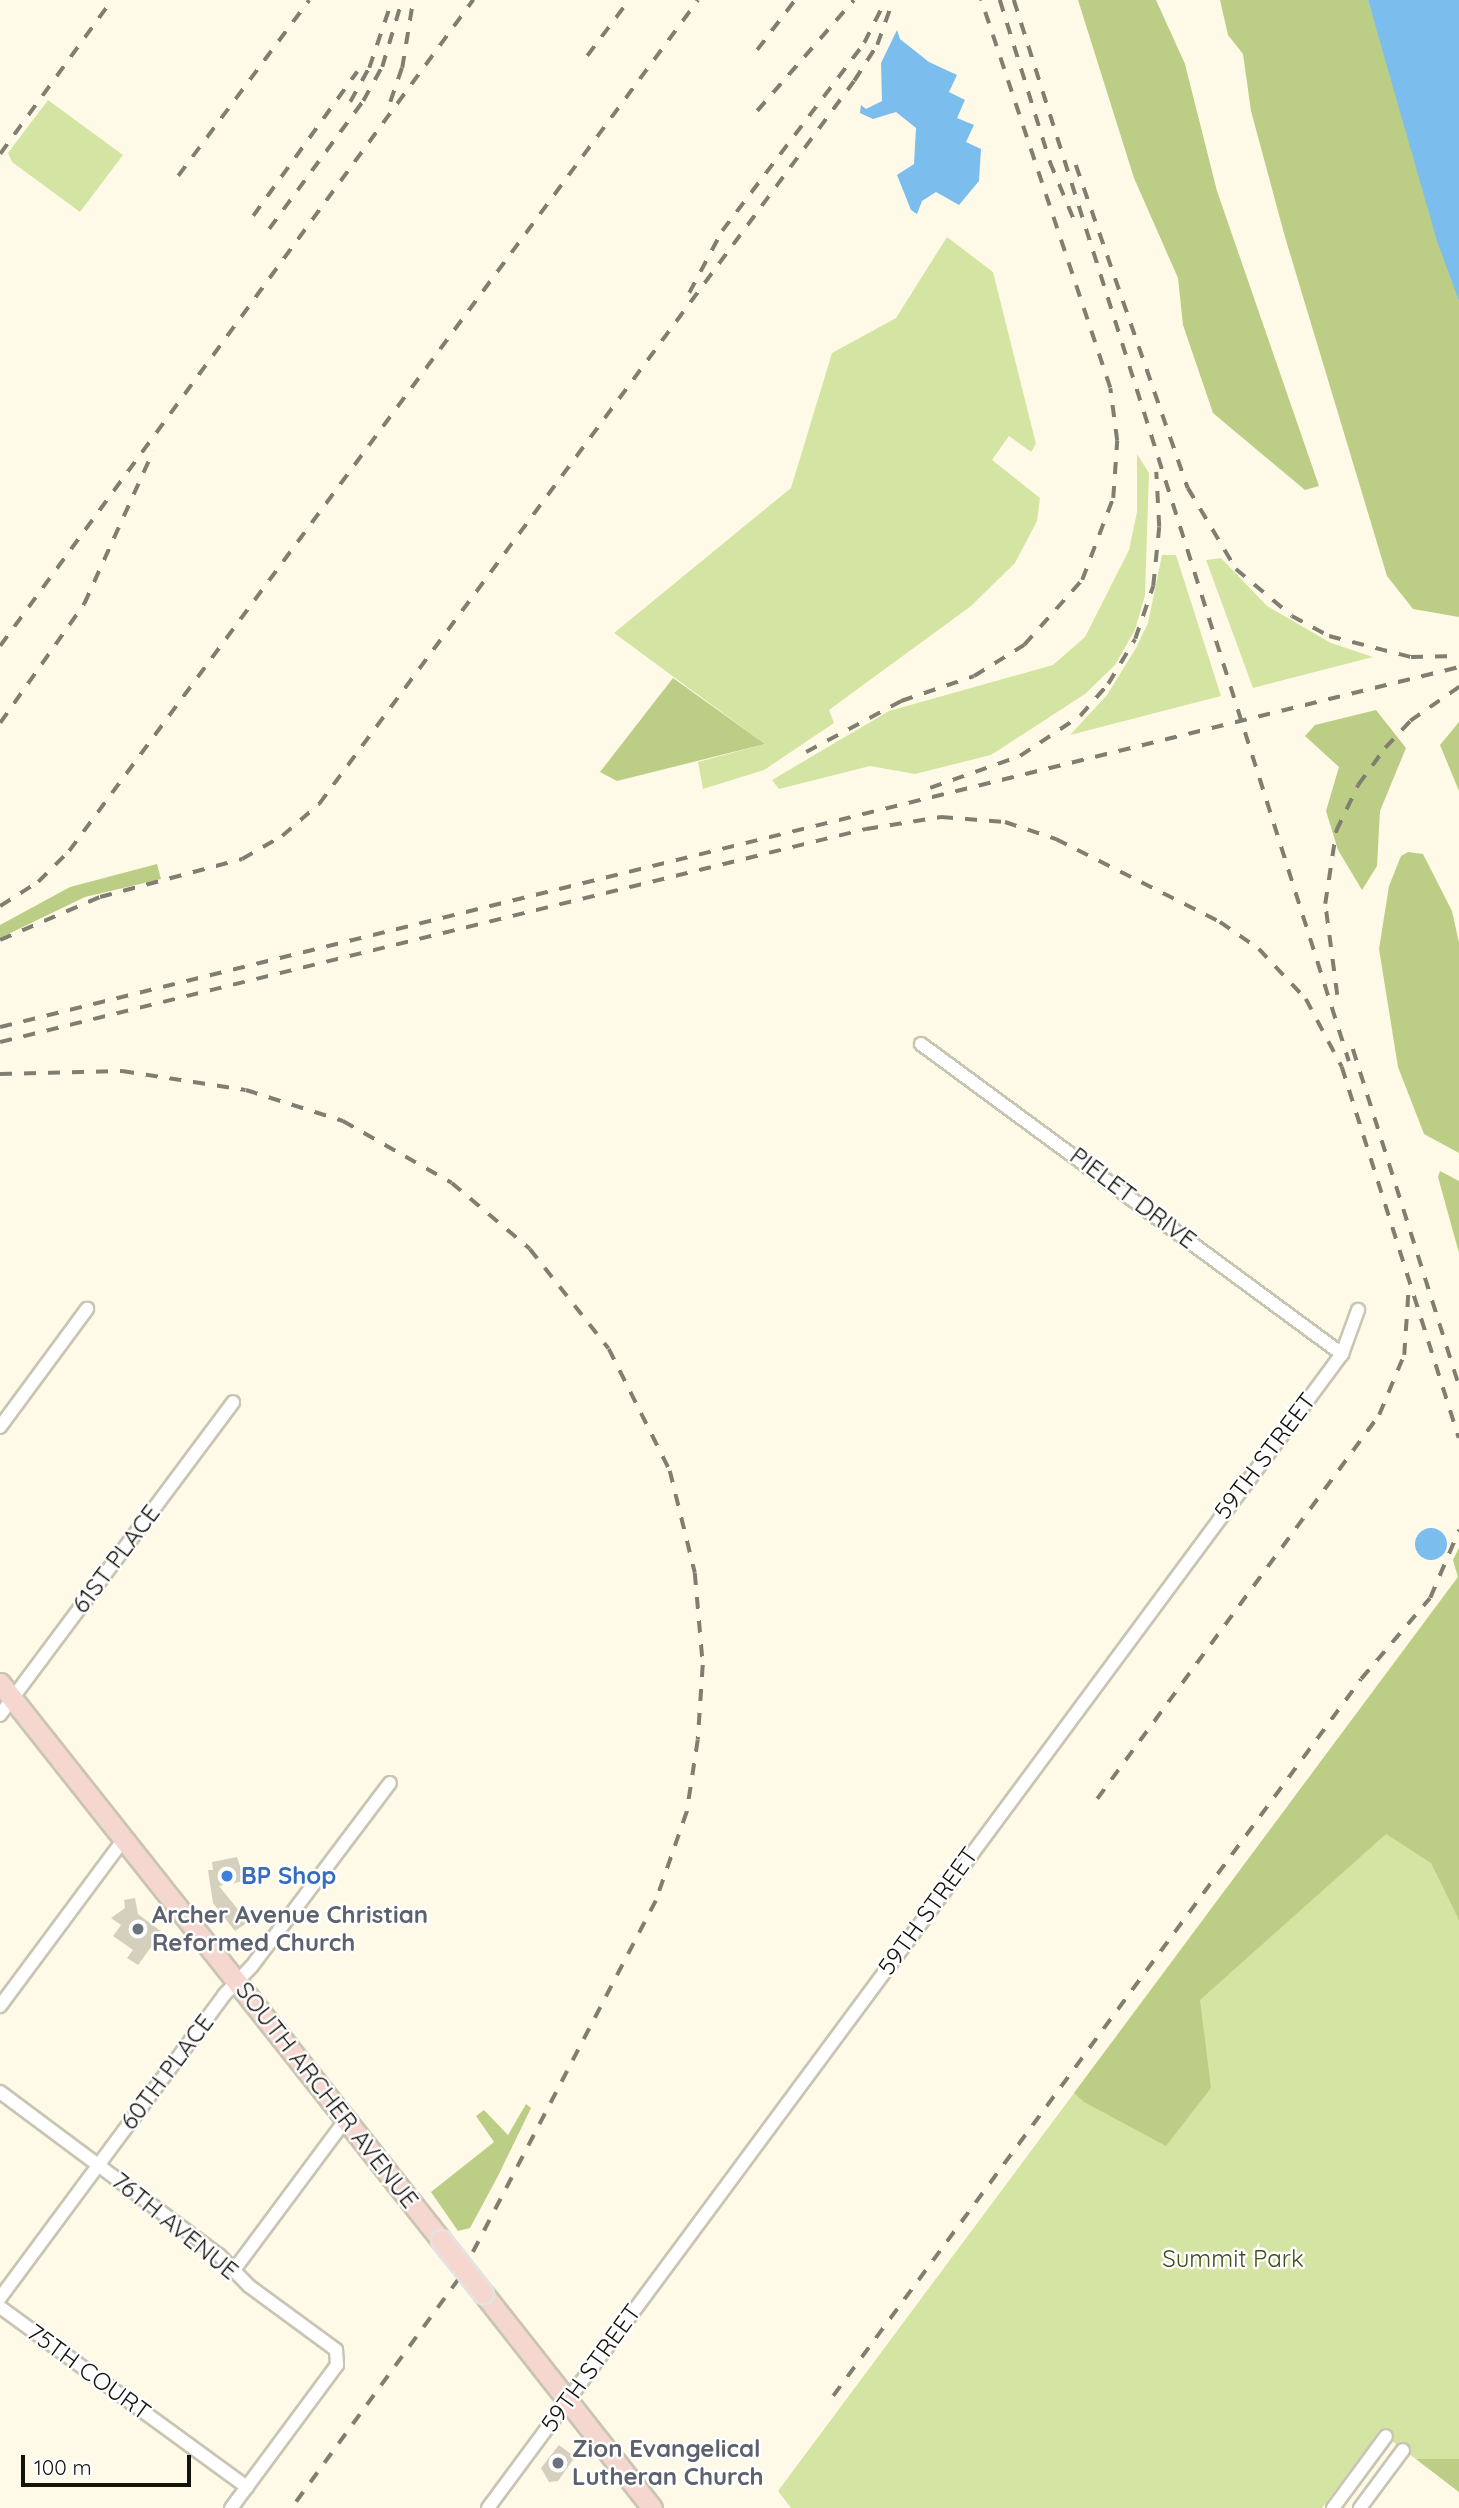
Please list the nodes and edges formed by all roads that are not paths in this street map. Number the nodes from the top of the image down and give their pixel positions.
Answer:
1 (921, 1044) dead end
2 (87, 1310) dead end
3 (1358, 1310) dead end
4 (1342, 1354) junction
5 (233, 1402) dead end
6 (0, 1427) edge
7 (6, 1691) edge
8 (0, 1715) edge
9 (390, 1783) dead end
10 (122, 1842) junction
11 (237, 1982) junction
12 (0, 2006) edge
13 (0, 2092) edge
14 (346, 2119) junction
15 (98, 2164) junction
16 (234, 2270) junction
17 (0, 2298) edge
18 (0, 2307) edge
19 (567, 2400) junction
20 (1386, 2436) dead end
21 (1403, 2450) dead end
22 (247, 2487) junction
23 (231, 2508) edge
24 (488, 2508) edge
25 (652, 2508) edge
26 (1333, 2508) edge
27 (1360, 2508) edge

1 - 4 street, PIELET DRIVE
2 - 6 street
3 - 4 street, 59TH STREET
4 - 19 street, 59TH STREET
5 - 7 street, 61ST PLACE
7 - 8 street, 61ST PLACE
7 - 10 main road, SOUTH ARCHER AVENUE
9 - 11 street, 60TH PLACE
10 - 11 main road, SOUTH ARCHER AVENUE
10 - 12 street
11 - 14 main road, SOUTH ARCHER AVENUE
11 - 15 street, 60TH PLACE
13 - 15 street, 76TH AVENUE
14 - 16 street
14 - 19 main road, SOUTH ARCHER AVENUE, bridge
15 - 16 street, 76TH AVENUE
15 - 17 street, 60TH PLACE
16 - 22 street, 76TH AVENUE
18 - 22 street, 75TH COURT
19 - 24 street, 59TH STREET
19 - 25 main road, SOUTH ARCHER AVENUE
20 - 26 street
21 - 27 street
22 - 23 street

